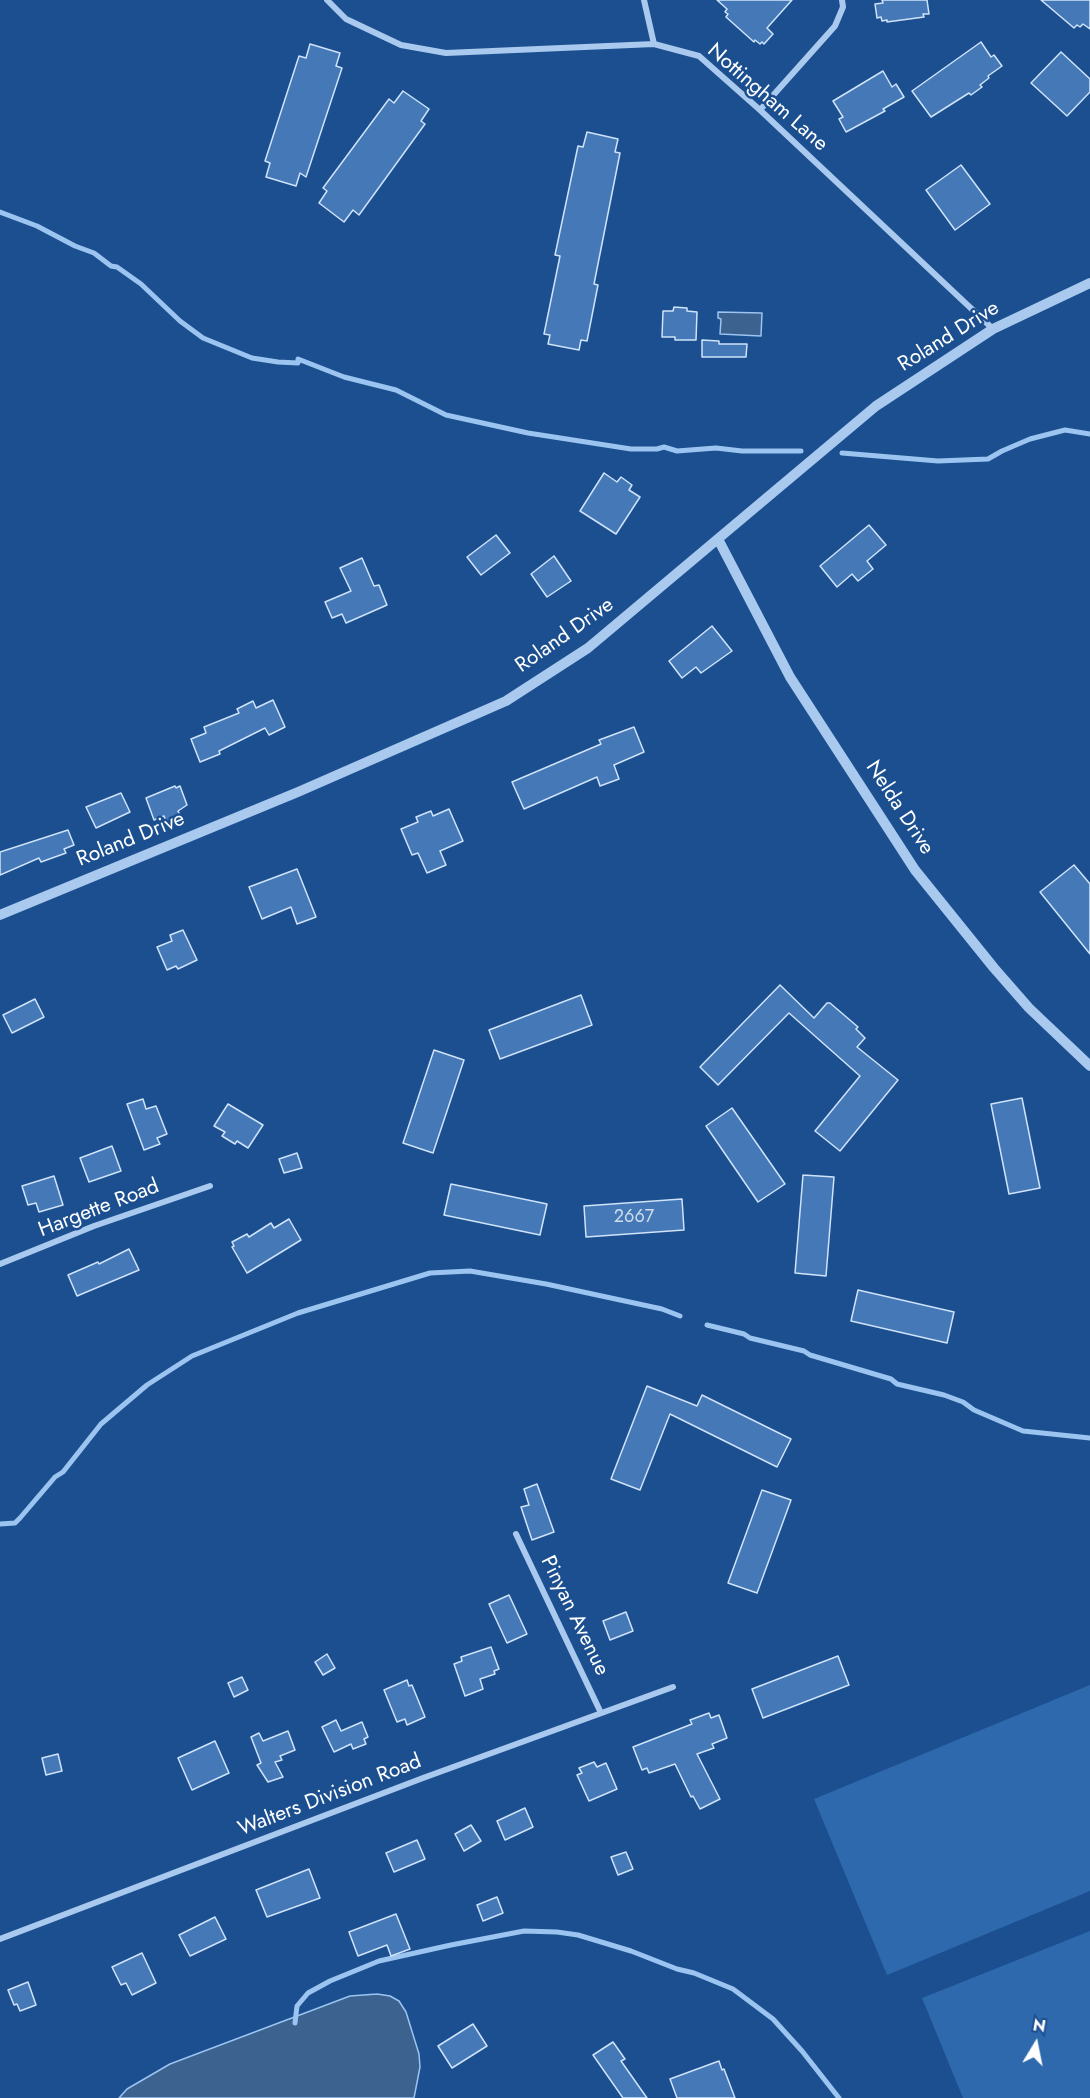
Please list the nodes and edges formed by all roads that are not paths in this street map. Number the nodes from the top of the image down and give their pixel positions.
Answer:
1 (327, 0) edge
2 (644, 0) edge
3 (842, 0) edge
4 (654, 44) junction
5 (760, 110) junction
6 (1090, 283) edge
7 (993, 329) junction
8 (718, 539) junction
9 (0, 915) edge
10 (1090, 1066) edge
11 (210, 1186) dead end
12 (0, 1264) edge
13 (516, 1534) dead end
14 (673, 1687) dead end
15 (602, 1713) junction
16 (0, 1939) edge

1 - 4 street, Nottingham Lane
2 - 4 street
3 - 5 street
4 - 5 street, Nottingham Lane
5 - 7 street, Nottingham Lane
6 - 7 street, Roland Drive
7 - 8 street, Roland Drive
8 - 9 street, Roland Drive
8 - 10 street, Nelda Drive
11 - 12 street, Hargette Road
13 - 15 street, Pinyan Avenue
14 - 15 street, Walters Division Road
15 - 16 street, Walters Division Road

